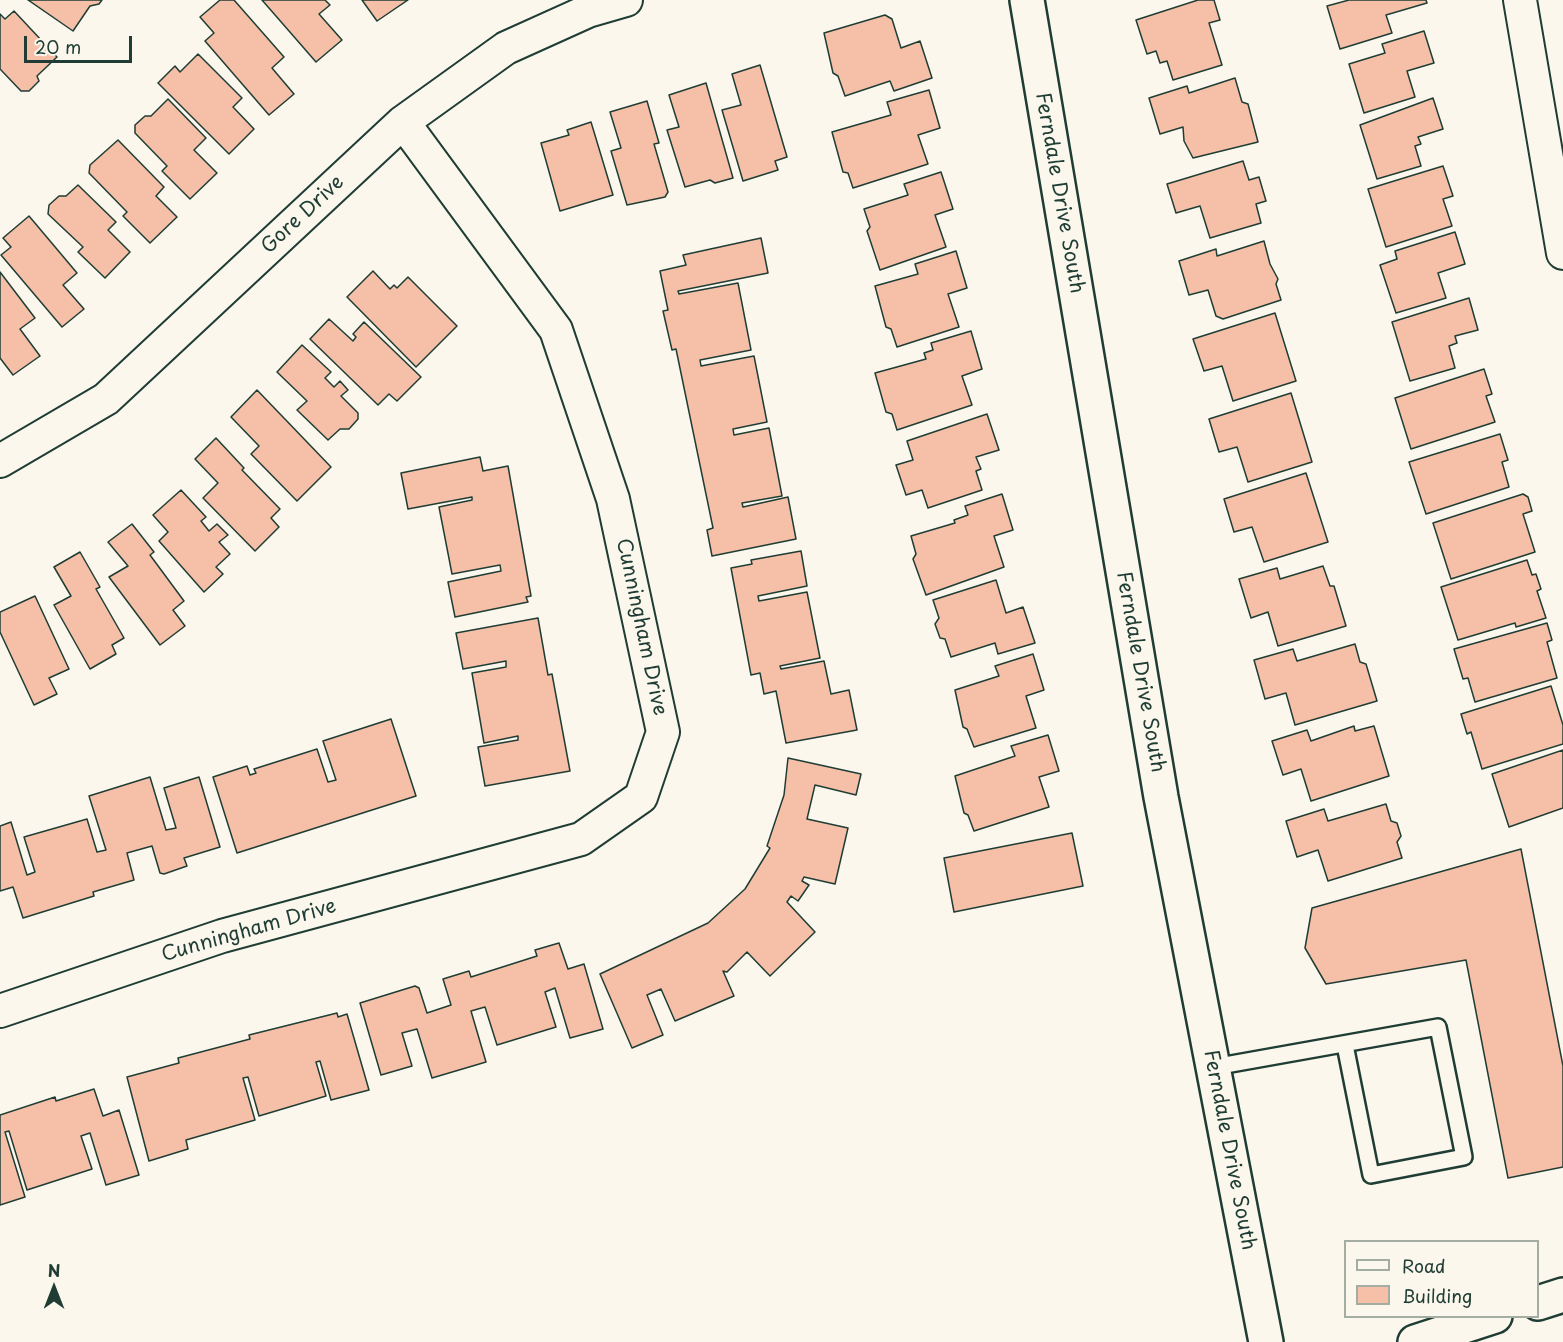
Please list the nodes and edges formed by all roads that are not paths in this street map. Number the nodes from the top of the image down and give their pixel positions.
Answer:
1 (626, 0) edge
2 (1027, 0) edge
3 (1520, 0) edge
4 (403, 122) junction
5 (1559, 212) edge
6 (1563, 253) edge
7 (0, 461) edge
8 (0, 1011) edge
9 (1346, 1045) junction
10 (1214, 1067) junction
11 (1563, 1295) edge
12 (1539, 1303) edge
13 (1492, 1318) edge
14 (1266, 1342) edge
15 (1415, 1342) edge

1 - 4 street, Gore Drive
2 - 10 main road, Ferndale Drive South
3 - 5 street
4 - 7 street, Gore Drive
4 - 8 street, Cunningham Drive
5 - 6 street
9 - 9 lane
9 - 10 lane
10 - 14 main road, Ferndale Drive South
11 - 12 main road
13 - 15 main road

